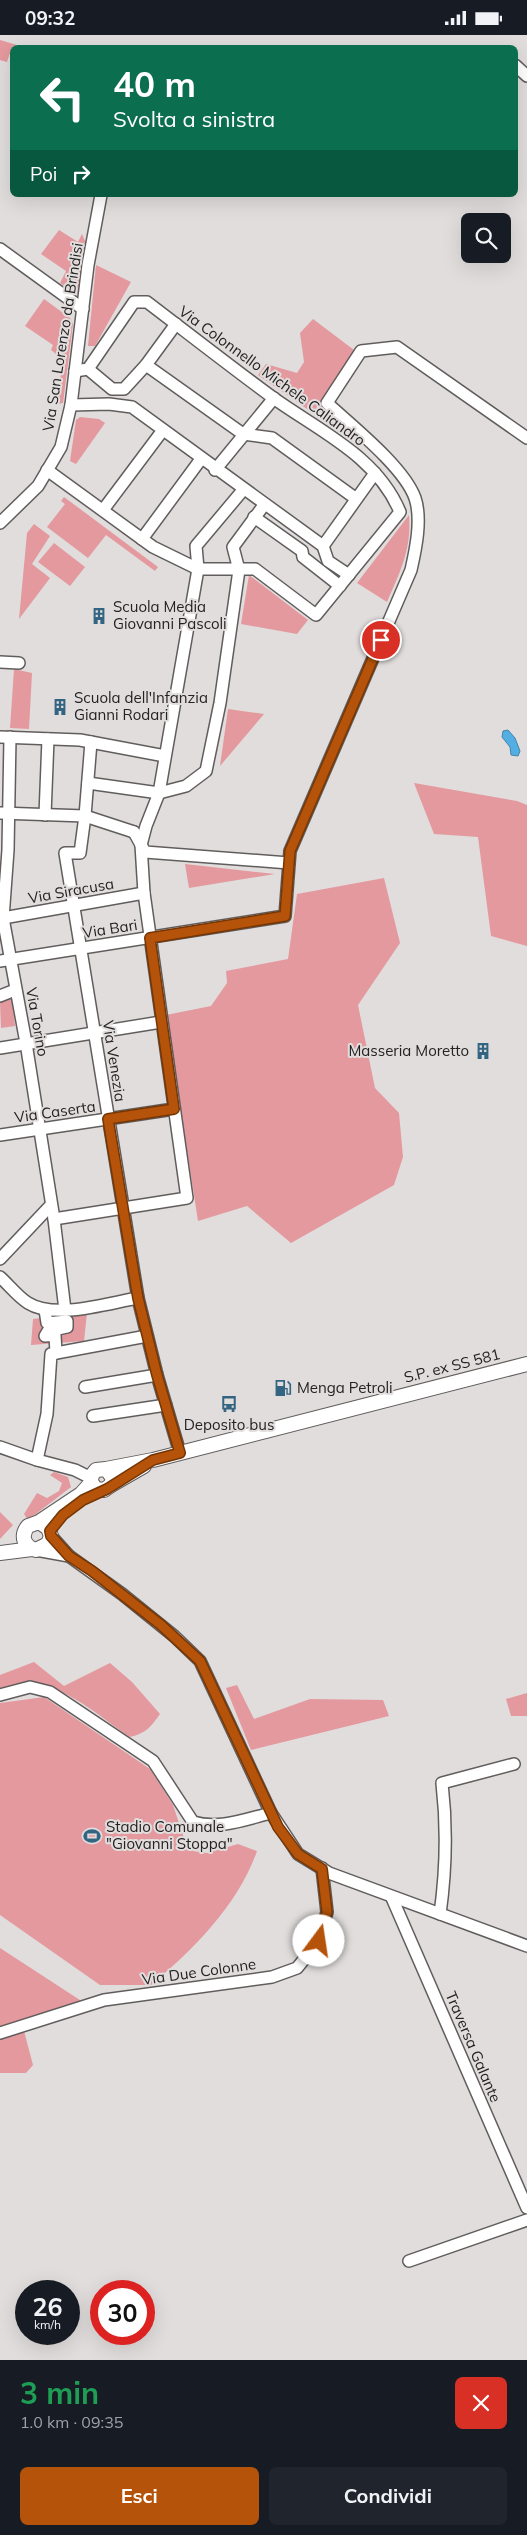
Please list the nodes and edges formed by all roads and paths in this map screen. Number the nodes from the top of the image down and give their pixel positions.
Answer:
1 (101, 197) edge
2 (0, 249) edge
3 (83, 309) junction
4 (176, 324) junction
5 (146, 365) junction
6 (88, 369) junction
7 (75, 371) junction
8 (274, 398) junction
9 (70, 405) junction
10 (163, 430) junction
11 (243, 434) junction
12 (360, 434) junction
13 (527, 438) edge
14 (350, 448) junction
15 (201, 459) junction
16 (215, 469) junction
17 (47, 470) junction
18 (375, 473) junction
19 (243, 490) junction
20 (355, 499) junction
21 (264, 505) junction
22 (103, 510) junction
23 (254, 517) junction
24 (0, 523) edge
25 (142, 539) junction
26 (323, 546) junction
27 (198, 569) junction
28 (239, 570) junction
29 (349, 575) junction
30 (340, 586) junction
31 (0, 662) edge
32 (19, 663) dead end
33 (5, 737) edge
34 (48, 739) junction
35 (91, 742) junction
36 (165, 756) junction
37 (88, 783) junction
38 (159, 793) junction
39 (4, 813) edge
40 (45, 815) junction
41 (85, 816) junction
42 (146, 826) junction
43 (134, 832) junction
44 (141, 845) junction
45 (289, 863) junction
46 (144, 893) junction
47 (72, 907) junction
48 (3, 918) junction
49 (150, 938) junction
50 (80, 949) junction
51 (6, 961) edge
52 (15, 990) junction
53 (0, 996) edge
54 (161, 1022) junction
55 (95, 1032) junction
56 (26, 1043) junction
57 (0, 1048) edge
58 (174, 1109) junction
59 (108, 1119) junction
60 (39, 1129) junction
61 (0, 1135) edge
62 (51, 1205) junction
63 (122, 1207) junction
64 (54, 1219) junction
65 (0, 1259) edge
66 (0, 1277) edge
67 (138, 1298) junction
68 (65, 1310) junction
69 (45, 1311) junction
70 (147, 1336) junction
71 (56, 1353) junction
72 (527, 1364) edge
73 (157, 1375) junction
74 (85, 1387) dead end
75 (166, 1405) junction
76 (93, 1416) dead end
77 (0, 1447) edge
78 (180, 1453) junction
79 (38, 1460) junction
80 (99, 1479) junction
81 (47, 1530) junction
82 (24, 1532) junction
83 (34, 1549) junction
84 (0, 1552) edge
85 (69, 1556) junction
86 (0, 1695) edge
87 (514, 1764) dead end
88 (271, 1813) junction
89 (322, 1869) junction
90 (392, 1898) junction
91 (440, 1914) junction
92 (527, 1947) edge
93 (0, 2033) edge
94 (527, 2208) edge
95 (527, 2220) edge
96 (409, 2261) dead end

1 - 3 street, Via San Lorenzo da Brindisi
2 - 3 street
3 - 7 street, Via San Lorenzo da Brindisi
4 - 5 street
4 - 6 street, Via Colonnello Michele Caliandro
4 - 8 street, Via Colonnello Michele Caliandro
5 - 6 street
5 - 11 street
6 - 7 street
7 - 9 street, Via San Lorenzo da Brindisi
8 - 11 street
8 - 14 street, Via Colonnello Michele Caliandro
9 - 10 street
9 - 17 street, Via San Lorenzo da Brindisi
10 - 15 street
10 - 22 street
11 - 16 street
11 - 20 street
12 - 13 street
12 - 14 street
12 - 45 street
14 - 18 street, Via Colonnello Michele Caliandro
15 - 16 street
15 - 25 street
16 - 19 street
17 - 22 street
17 - 24 street, Via San Lorenzo da Brindisi
18 - 20 street
18 - 29 street, Via Colonnello Michele Caliandro
19 - 21 street
19 - 27 street
20 - 26 street
21 - 23 street
21 - 26 street
22 - 25 street
23 - 28 street
23 - 30 street
25 - 27 street
26 - 29 street
27 - 28 street
27 - 36 street
28 - 30 street
28 - 38 street
29 - 30 street
31 - 32 street
33 - 34 street
33 - 39 street, Via Torino
34 - 35 street
34 - 40 street
35 - 36 street
35 - 37 street, Via Venezia
36 - 38 street
37 - 38 street
37 - 41 street, Via Venezia
38 - 42 street
39 - 40 street
39 - 48 street, Via Torino
40 - 41 street
41 - 43 street
41 - 47 street, Via Venezia
42 - 43 street
42 - 44 street
43 - 44 street
44 - 45 street
44 - 46 street
45 - 49 street, Via Bari
46 - 47 street, Via Siracusa
46 - 49 street
47 - 48 street, Via Siracusa
47 - 50 street, Via Venezia
48 - 51 street, Via Torino
49 - 50 street, Via Bari
49 - 54 street
50 - 51 street, Via Bari
50 - 55 street, Via Venezia
51 - 52 street, Via Torino
52 - 53 street
52 - 56 street, Via Torino
54 - 55 street
54 - 58 street
55 - 56 street
55 - 59 street, Via Venezia
56 - 57 street
56 - 60 street, Via Torino
58 - 59 street, Via Caserta
58 - 63 street
59 - 60 street, Via Caserta
59 - 63 street, Via Venezia
60 - 61 street, Via Caserta
60 - 62 street, Via Torino
62 - 64 street, Via Torino
62 - 65 street
63 - 64 street
63 - 67 street, Via Venezia
64 - 68 street, Via Torino
66 - 69 street
67 - 68 street
67 - 70 street, Via Venezia
68 - 69 street
69 - 71 street
70 - 71 street
70 - 73 street, Via Venezia
71 - 79 street
72 - 78 main road, S.P. ex SS 581
73 - 74 street
73 - 75 street, Via Venezia
75 - 76 street
75 - 78 street, Via Venezia
77 - 79 street
78 - 80 main road, S.P. ex SS 581
79 - 80 street
80 - 81 main road
81 - 82 main road
81 - 83 main road
81 - 85 street
82 - 83 main road
82 - 84 main road
83 - 84 main road
83 - 85 street
85 - 88 street
86 - 88 street
87 - 91 street
88 - 89 street
89 - 90 street
89 - 93 street, Via Due Colonne
90 - 91 street
90 - 94 street, Traversa Galante
91 - 92 street
95 - 96 street

